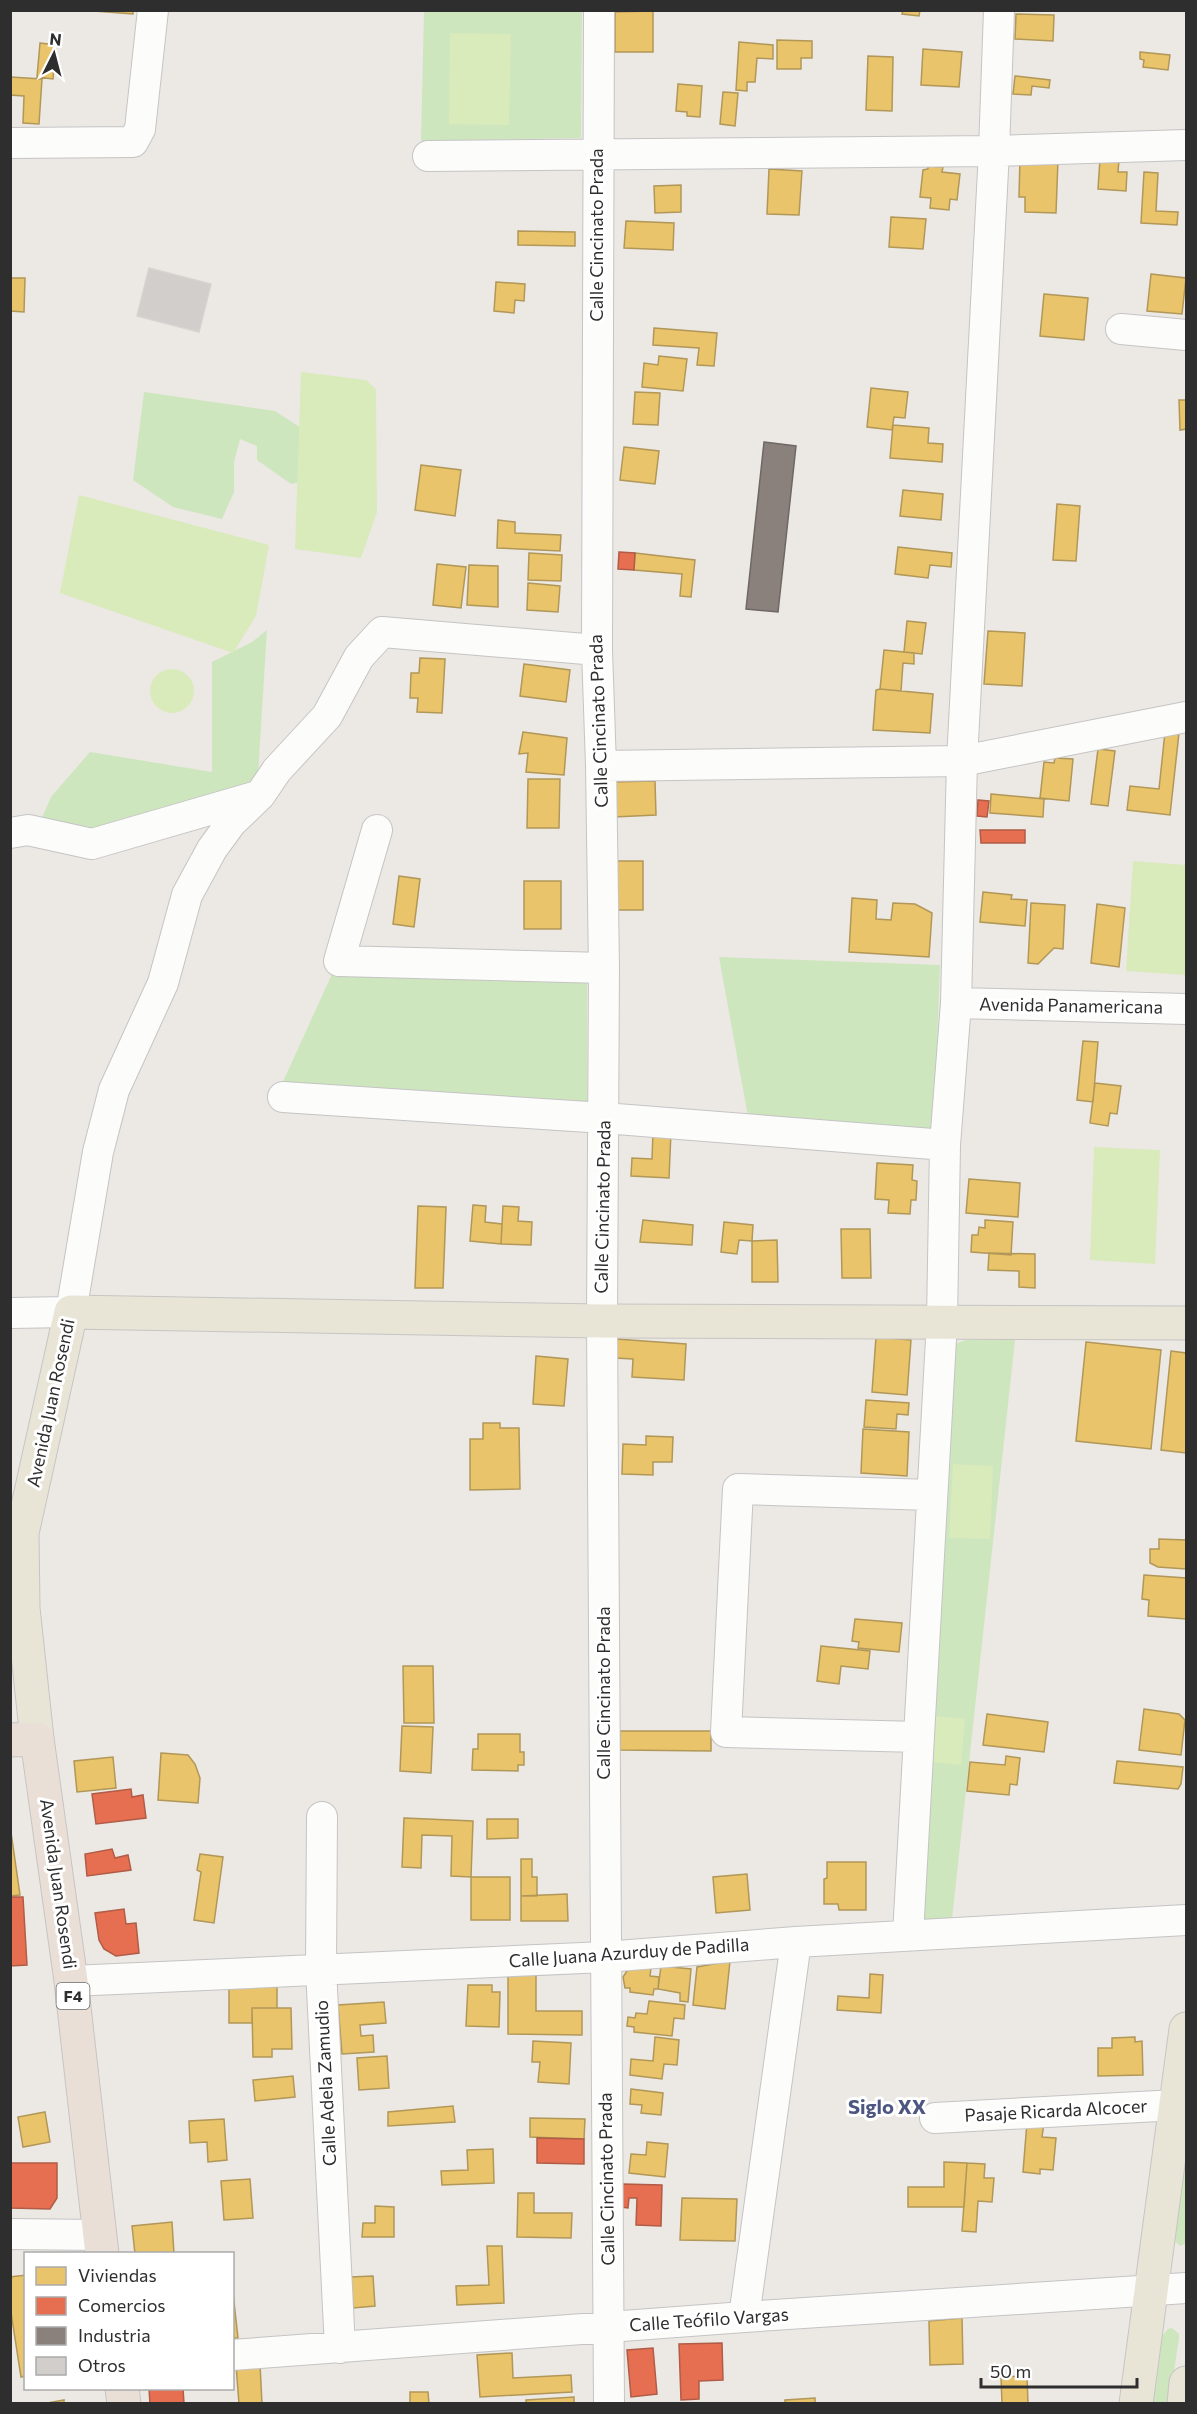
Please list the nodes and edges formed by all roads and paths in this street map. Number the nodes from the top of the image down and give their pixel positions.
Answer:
1 (153, 10) edge
2 (599, 10) edge
3 (999, 10) edge
4 (10, 143) edge
5 (1186, 145) edge
6 (994, 151) junction
7 (597, 154) junction
8 (428, 156) dead end
9 (1121, 329) dead end
10 (1186, 335) edge
11 (597, 650) junction
12 (1186, 717) edge
13 (962, 761) junction
14 (601, 766) junction
15 (260, 795) junction
16 (377, 830) dead end
17 (10, 833) edge
18 (604, 968) junction
19 (956, 1003) junction
20 (1186, 1009) edge
21 (283, 1097) dead end
22 (604, 1118) junction
23 (945, 1145) junction
24 (10, 1312) edge
25 (71, 1312) junction
26 (602, 1321) junction
27 (942, 1321) junction
28 (1186, 1323) edge
29 (932, 1495) junction
30 (919, 1737) junction
31 (24, 1739) edge
32 (322, 1817) dead end
33 (1186, 1920) edge
34 (908, 1935) junction
35 (796, 1942) junction
36 (605, 1957) junction
37 (321, 1969) junction
38 (71, 1981) junction
39 (1186, 2029) edge
40 (1176, 2105) junction
41 (935, 2118) dead end
42 (10, 2234) edge
43 (100, 2244) edge
44 (1186, 2288) edge
45 (1152, 2290) junction
46 (744, 2317) junction
47 (609, 2328) junction
48 (340, 2348) junction
49 (234, 2355) edge
50 (1186, 2384) edge
51 (609, 2403) edge
52 (1136, 2403) edge
53 (1184, 2403) edge

1 - 4 street
2 - 7 street, Calle Cincinato Prada
3 - 6 street
5 - 6 street
6 - 7 street
6 - 13 street
7 - 8 street
7 - 11 street, Calle Cincinato Prada
9 - 10 street
11 - 14 street, Calle Cincinato Prada
11 - 15 street, Avenida Juan Rosendi
12 - 13 street
13 - 14 street
13 - 19 street
14 - 18 street, Calle Cincinato Prada
15 - 17 street
15 - 25 street, Avenida Juan Rosendi
16 - 18 street
18 - 22 street, Calle Cincinato Prada
19 - 20 street, Avenida Panamericana
19 - 23 street
21 - 22 street
22 - 23 street
22 - 26 street, Calle Cincinato Prada
23 - 27 street
24 - 25 street
25 - 26 main road
25 - 31 main road, Avenida Juan Rosendi
26 - 27 main road
26 - 36 street, Calle Cincinato Prada
27 - 28 main road
27 - 29 street
29 - 30 street
29 - 30 street
30 - 34 street
31 - 38 highway, Avenida Juan Rosendi / F4
32 - 37 street, Calle Adela Zamudio
33 - 34 street, Calle Juana Azurduy de Padilla
34 - 35 street, Calle Juana Azurduy de Padilla
35 - 36 street, Calle Juana Azurduy de Padilla
35 - 46 street
36 - 37 street, Calle Juana Azurduy de Padilla
36 - 47 street, Calle Cincinato Prada
37 - 38 street, Calle Juana Azurduy de Padilla
37 - 48 street, Calle Adela Zamudio
38 - 43 highway, Avenida Juan Rosendi / F4
39 - 40 main road
40 - 41 street, Pasaje Ricarda Alcocer
40 - 45 main road
42 - 43 street
44 - 45 street, Calle Teófilo Vargas
45 - 46 street, Calle Teófilo Vargas
45 - 52 main road
46 - 47 street, Calle Teófilo Vargas
47 - 48 street, Calle Teófilo Vargas
47 - 51 street, Calle Cincinato Prada
48 - 49 street, Calle Teófilo Vargas
50 - 53 main road

